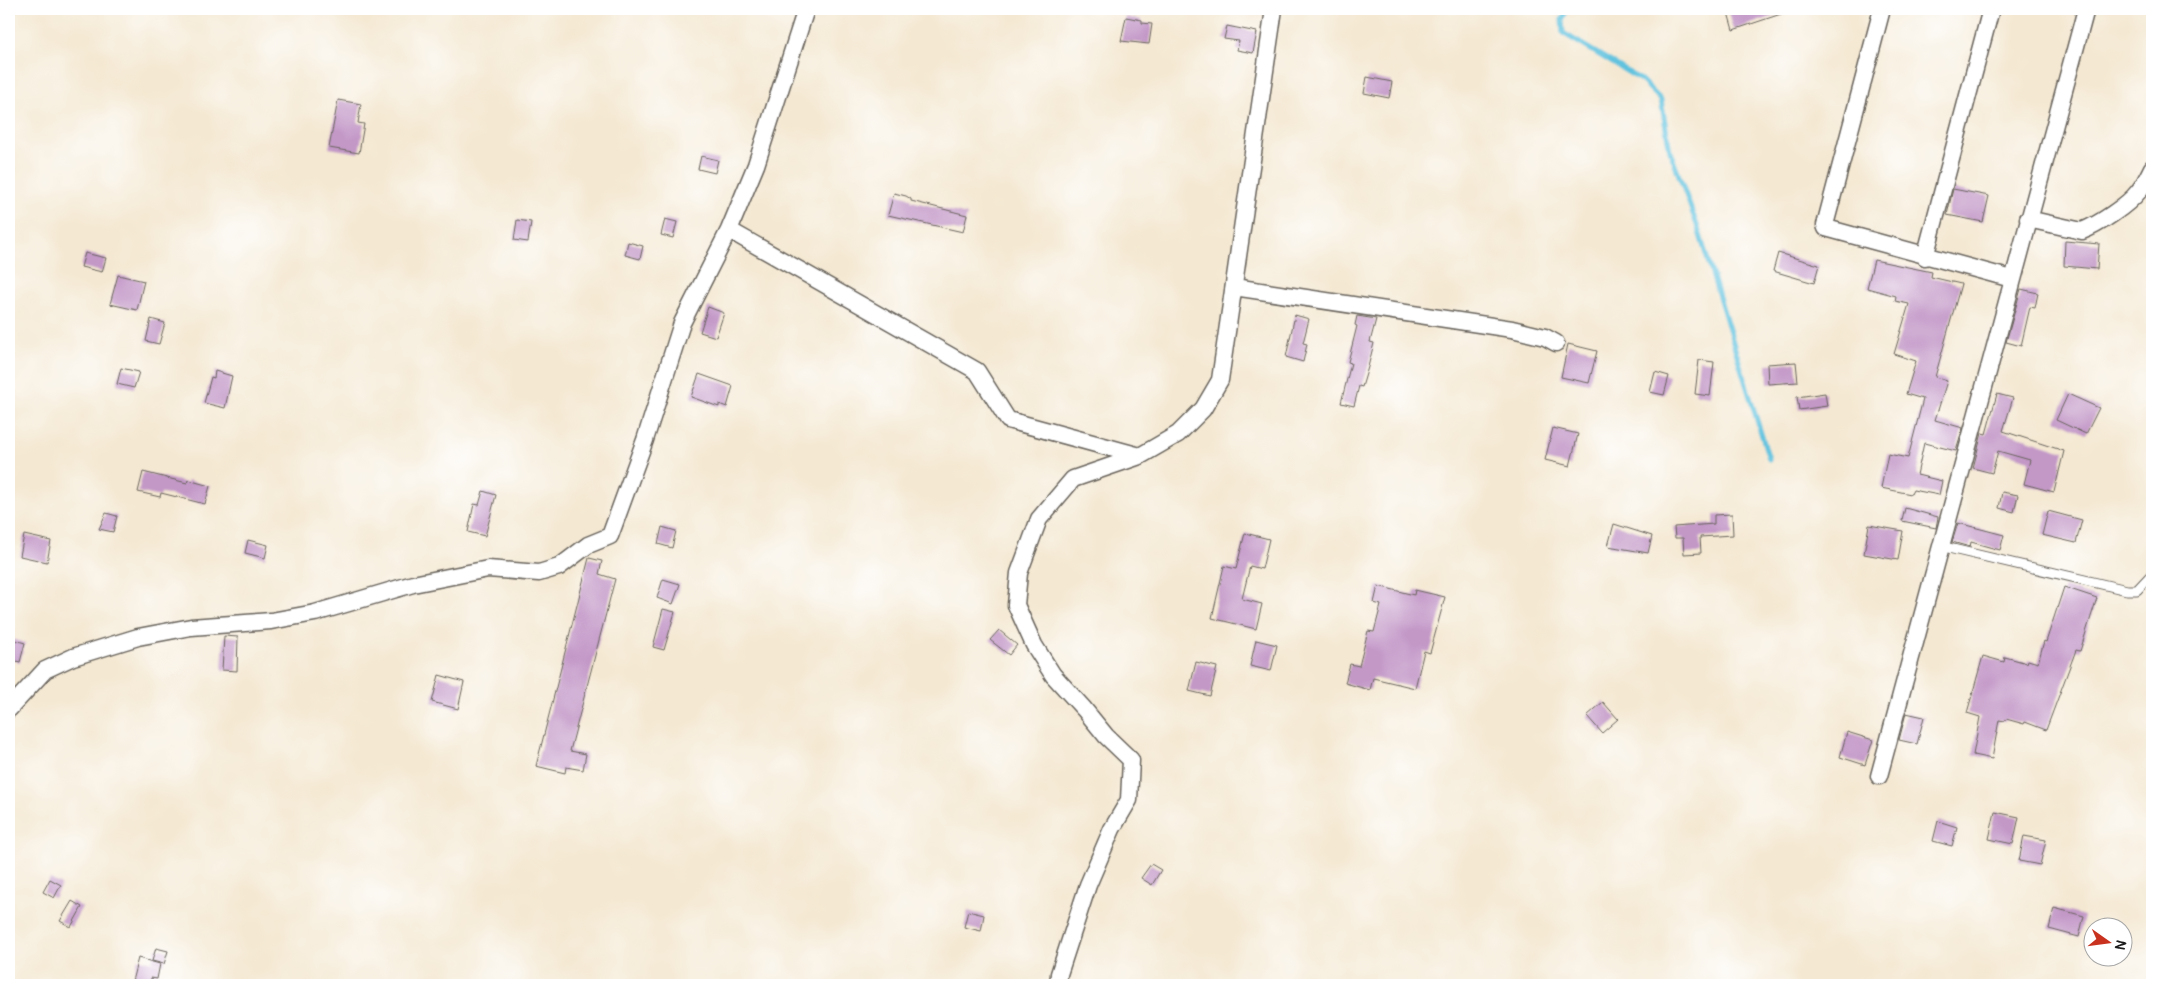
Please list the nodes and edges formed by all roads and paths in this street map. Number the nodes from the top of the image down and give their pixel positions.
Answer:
1 (806, 9) edge
2 (1274, 9) edge
3 (1882, 9) edge
4 (1991, 9) edge
5 (2086, 9) edge
6 (2152, 168) edge
7 (2028, 219) junction
8 (729, 230) junction
9 (1925, 257) junction
10 (2012, 279) junction
11 (1234, 287) junction
12 (1556, 343) dead end
13 (1140, 456) junction
14 (1940, 546) junction
15 (2152, 574) edge
16 (9, 710) edge
17 (1880, 776) dead end
18 (1058, 985) edge

1 - 8 street
2 - 11 street
3 - 9 street
4 - 9 street
5 - 7 street
6 - 7 street
7 - 10 street
8 - 13 street
8 - 16 street
9 - 10 street
10 - 14 street
11 - 12 street
11 - 13 street
13 - 18 street
14 - 15 lane
14 - 17 street

